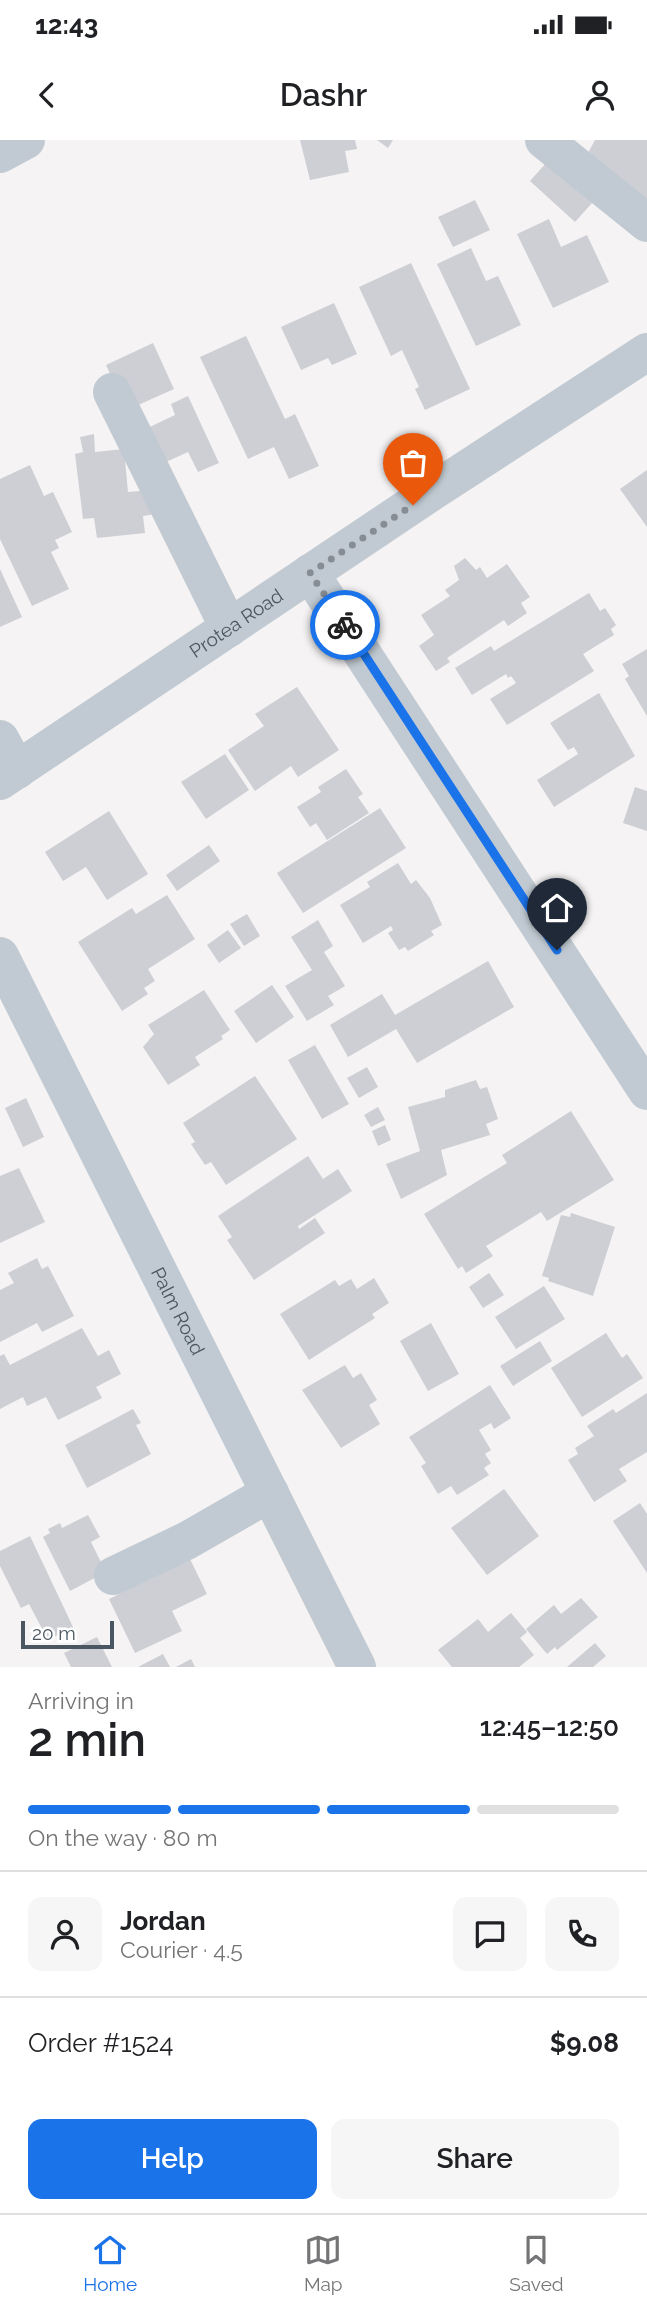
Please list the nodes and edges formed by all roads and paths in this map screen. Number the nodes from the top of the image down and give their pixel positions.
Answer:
1 (26, 140) edge
2 (544, 140) edge
3 (0, 154) edge
4 (647, 223) edge
5 (647, 352) edge
6 (112, 392) dead end
7 (310, 573) junction
8 (229, 628) junction
9 (6, 763) edge
10 (0, 956) edge
11 (647, 1091) edge
12 (270, 1493) junction
13 (113, 1576) dead end
14 (357, 1667) edge

1 - 3 street
2 - 4 street
5 - 7 street, Protea Road
6 - 8 street
7 - 8 street, Protea Road
7 - 11 street
8 - 9 street, Protea Road
10 - 12 street, Palm Road
12 - 13 street
12 - 14 street, Palm Road

